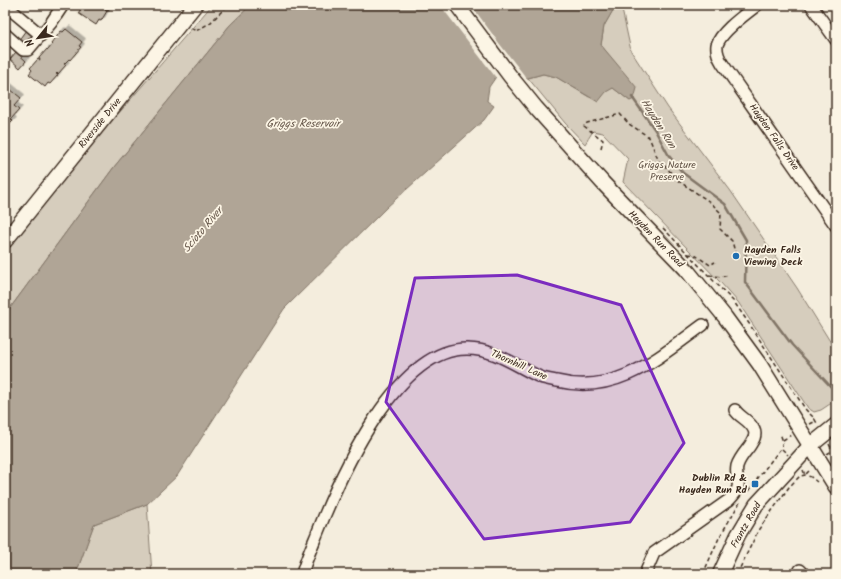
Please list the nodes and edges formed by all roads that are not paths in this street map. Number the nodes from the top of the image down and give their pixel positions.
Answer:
1 (5, 5) edge
2 (63, 5) edge
3 (195, 5) edge
4 (457, 5) edge
5 (757, 5) edge
6 (811, 5) edge
7 (5, 34) edge
8 (41, 35) junction
9 (836, 40) edge
10 (836, 226) edge
11 (5, 241) edge
12 (704, 325) dead end
13 (735, 410) dead end
14 (836, 425) edge
15 (810, 446) junction
16 (836, 487) edge
17 (302, 574) edge
18 (645, 574) edge
19 (720, 574) edge

1 - 8 street
2 - 8 street
3 - 11 main road, Riverside Drive
4 - 15 main road, Hayden Run Road
5 - 10 street, Hayden Falls Drive
6 - 9 street
7 - 8 street
12 - 17 street, Thornhill Lane
13 - 18 street
14 - 15 main road, Frantz Road
15 - 16 main road, Hayden Run Road
15 - 19 main road, Frantz Road

